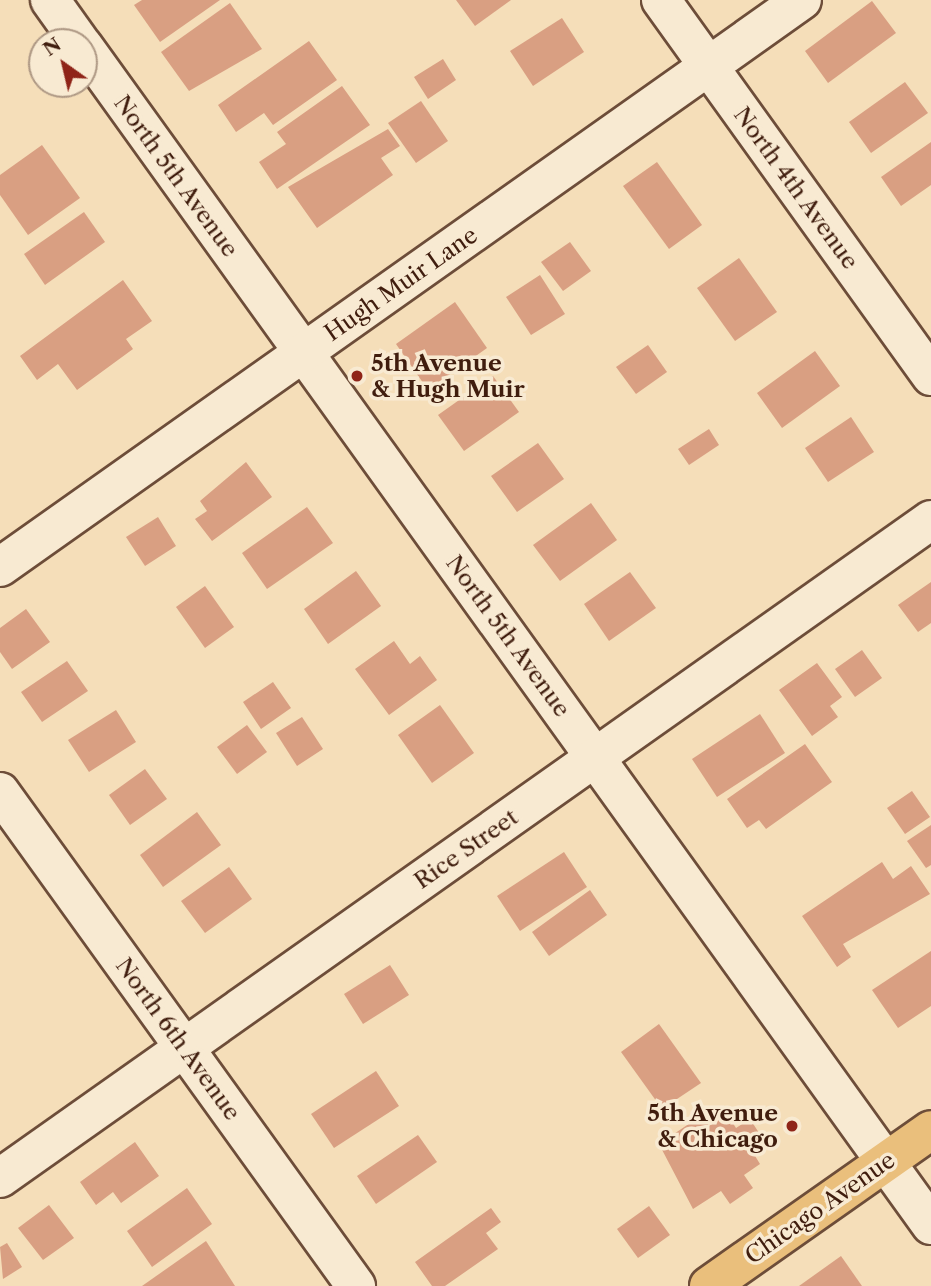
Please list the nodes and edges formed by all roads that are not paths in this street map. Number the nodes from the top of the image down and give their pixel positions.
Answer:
1 (50, 0) edge
2 (661, 0) edge
3 (802, 0) edge
4 (70, 28) edge
5 (98, 66) edge
6 (708, 66) junction
7 (304, 352) junction
8 (931, 376) edge
9 (931, 520) edge
10 (0, 568) edge
11 (595, 758) junction
12 (0, 792) edge
13 (185, 1048) junction
14 (931, 1130) edge
15 (886, 1162) junction
16 (0, 1178) edge
17 (931, 1225) edge
18 (356, 1286) edge
19 (709, 1286) edge

1 - 4 street
2 - 6 street, North 4th Avenue
3 - 6 street, Hugh Muir Lane
5 - 7 street, North 5th Avenue
6 - 7 street, Hugh Muir Lane
6 - 8 street, North 4th Avenue
7 - 10 street, Hugh Muir Lane
7 - 11 street, North 5th Avenue
9 - 11 street, Rice Street
11 - 13 street, Rice Street
11 - 15 street, North 5th Avenue
12 - 13 street, North 6th Avenue
13 - 16 street, Rice Street
13 - 18 street, North 6th Avenue
14 - 15 main road, Chicago Avenue
15 - 17 street, North 5th Avenue
15 - 19 main road, Chicago Avenue

